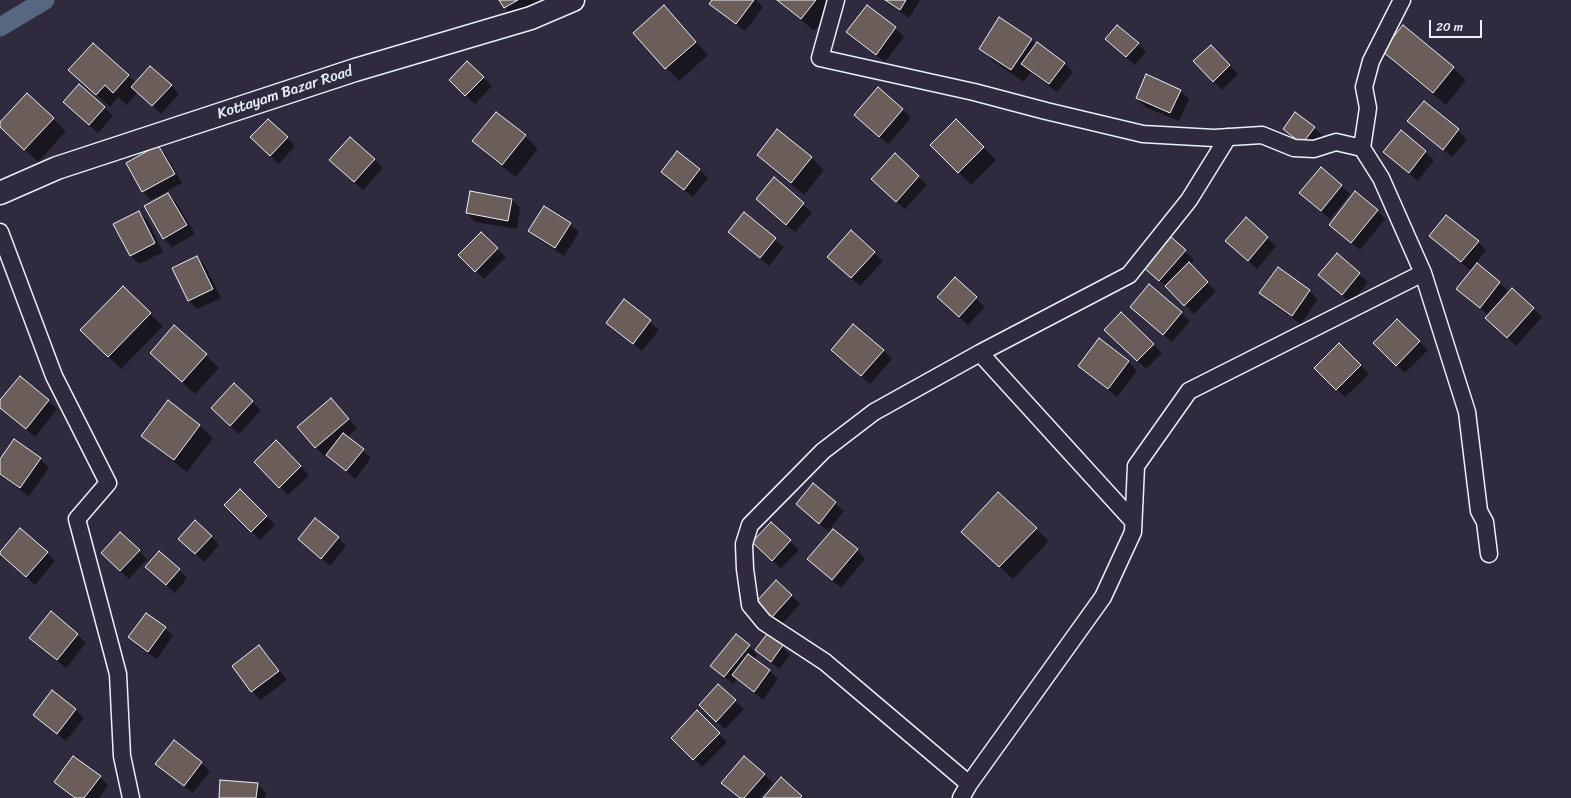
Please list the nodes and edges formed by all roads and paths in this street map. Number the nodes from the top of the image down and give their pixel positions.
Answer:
1 (573, 0) edge
2 (836, 0) edge
3 (1402, 0) edge
4 (1228, 138) junction
5 (1362, 148) junction
6 (0, 193) edge
7 (0, 232) edge
8 (1423, 273) junction
9 (980, 353) junction
10 (1133, 521) junction
11 (1489, 554) dead end
12 (969, 784) junction
13 (131, 798) edge
14 (961, 798) edge

1 - 6 main road, Kottayam Bazar Road
2 - 4 street
3 - 5 street
4 - 5 street
4 - 9 street
5 - 8 street
7 - 13 street
8 - 10 street
8 - 11 street
9 - 10 street
9 - 12 street
10 - 12 street
12 - 14 street

